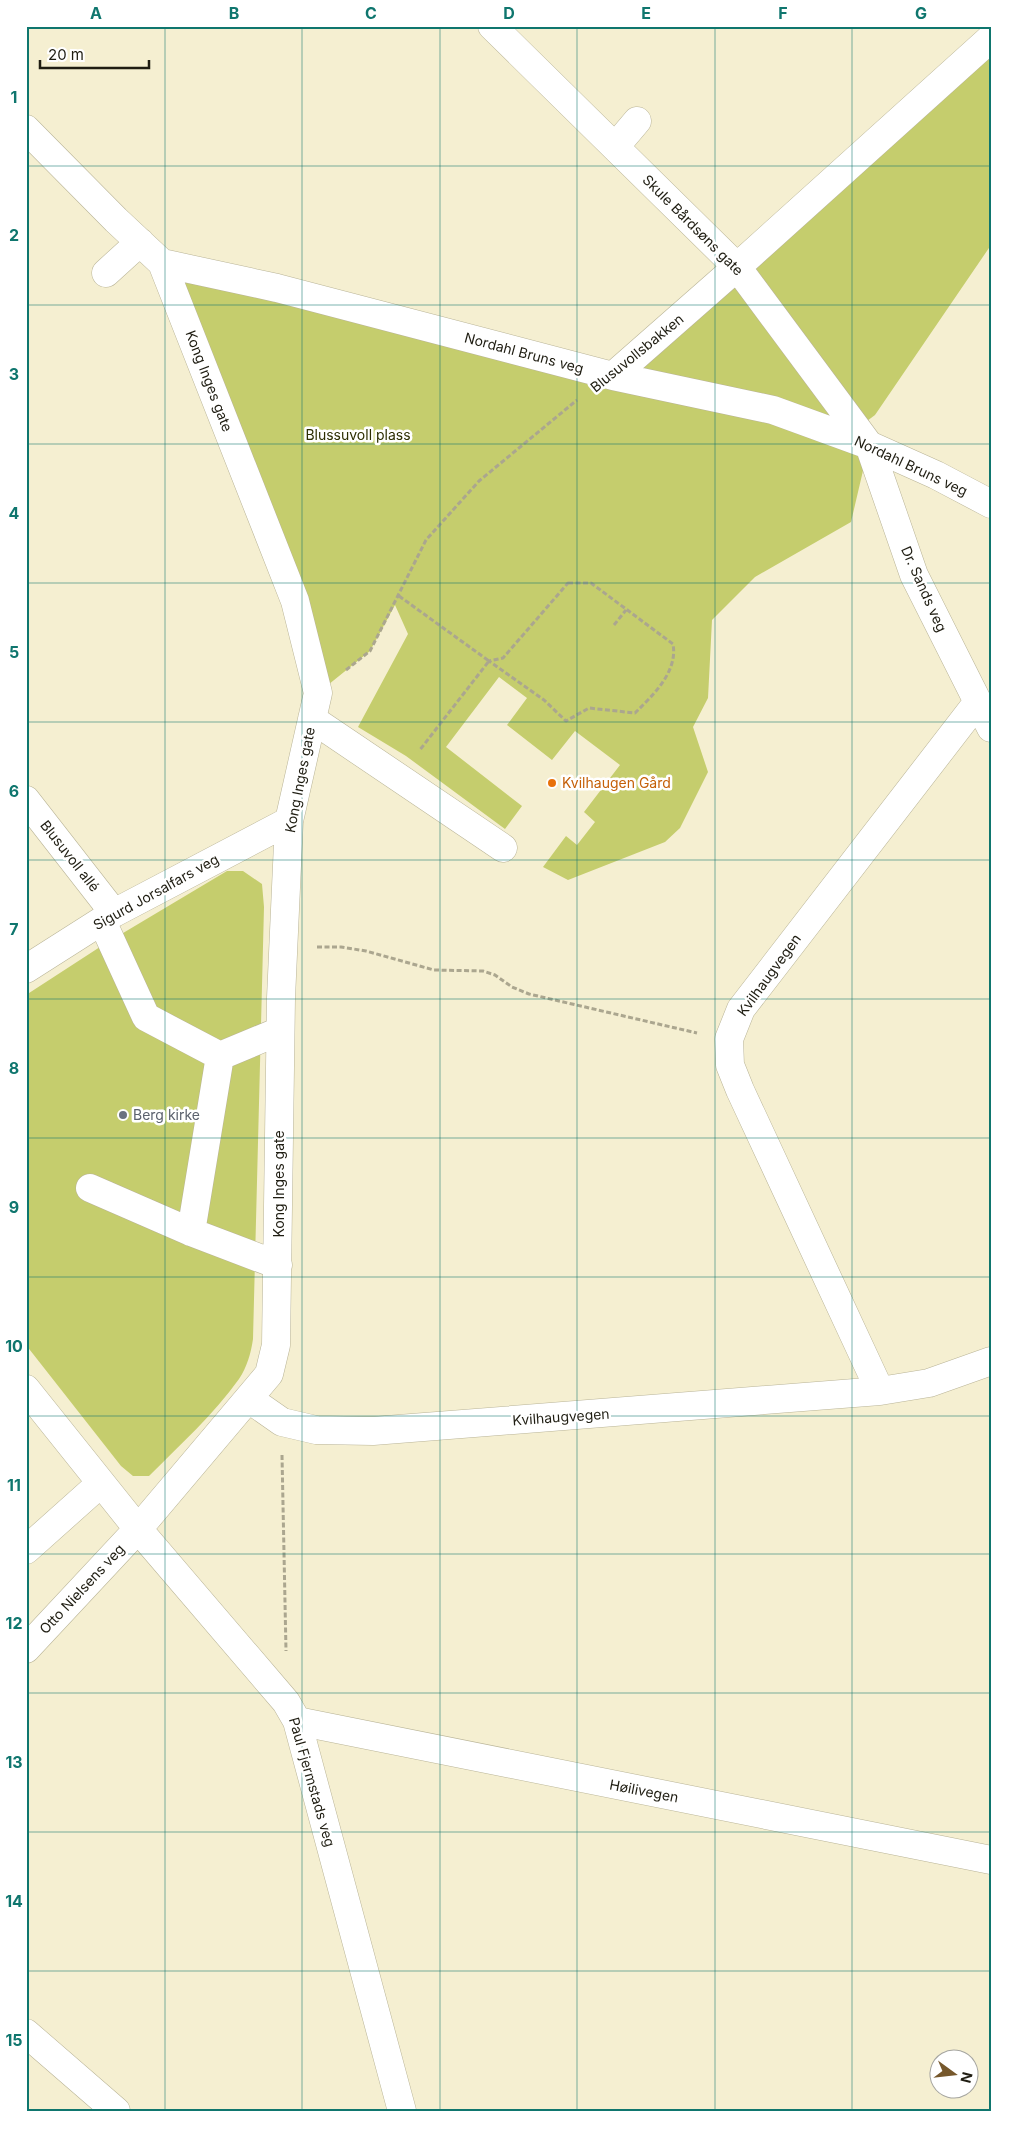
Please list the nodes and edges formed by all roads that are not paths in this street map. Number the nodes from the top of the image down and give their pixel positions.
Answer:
1 (492, 26) edge
2 (991, 38) edge
3 (637, 121) dead end
4 (26, 129) edge
5 (615, 147) junction
6 (140, 242) junction
7 (162, 263) junction
8 (737, 268) junction
9 (106, 273) dead end
10 (612, 376) junction
11 (870, 445) junction
12 (991, 504) edge
13 (976, 703) junction
14 (315, 706) junction
15 (991, 728) edge
16 (26, 800) edge
17 (289, 821) junction
18 (503, 848) dead end
19 (108, 917) junction
20 (26, 969) edge
21 (280, 1031) junction
22 (220, 1056) junction
23 (90, 1188) dead end
24 (192, 1232) junction
25 (278, 1265) junction
26 (991, 1361) edge
27 (26, 1389) edge
28 (880, 1391) junction
29 (249, 1399) junction
30 (102, 1483) junction
31 (138, 1529) junction
32 (26, 1550) edge
33 (26, 1649) edge
34 (291, 1712) junction
35 (991, 1860) edge
36 (26, 2033) edge
37 (116, 2111) edge
38 (402, 2111) edge

1 - 5 street, Skule Bårdsøns gate
2 - 8 street, Blusuvollsbakken
3 - 5 street
4 - 6 street, Kong Inges gate
5 - 8 street, Skule Bårdsøns gate
6 - 7 street, Kong Inges gate
6 - 9 street
7 - 10 street, Nordahl Bruns veg
7 - 14 street, Kong Inges gate
8 - 10 street, Blusuvollsbakken
8 - 11 street, Skule Bårdsøns gate
10 - 11 street, Nordahl Bruns veg
11 - 12 street, Nordahl Bruns veg
11 - 13 street, Dr. Sands veg
13 - 15 street, Dr. Sands veg
13 - 28 street, Kvilhaugvegen
14 - 17 street, Kong Inges gate
14 - 18 street
16 - 19 street, Blusuvoll allé
17 - 19 street, Sigurd Jorsalfars veg
17 - 21 street, Kong Inges gate
19 - 20 street, Sigurd Jorsalfars veg
19 - 22 street, Blusuvoll allé
21 - 22 street
21 - 25 street, Kong Inges gate
22 - 24 street
23 - 24 street
24 - 25 street
25 - 29 street, Kong Inges gate
26 - 28 street, Kvilhaugvegen
27 - 30 street, Paul Fjermstads veg
28 - 29 street, Kvilhaugvegen
29 - 31 street, Kong Inges gate
30 - 31 street, Paul Fjermstads veg
30 - 32 street
31 - 33 street, Otto Nielsens veg
31 - 34 street, Paul Fjermstads veg
34 - 35 street, Høilivegen
34 - 38 street, Paul Fjermstads veg
36 - 37 street

